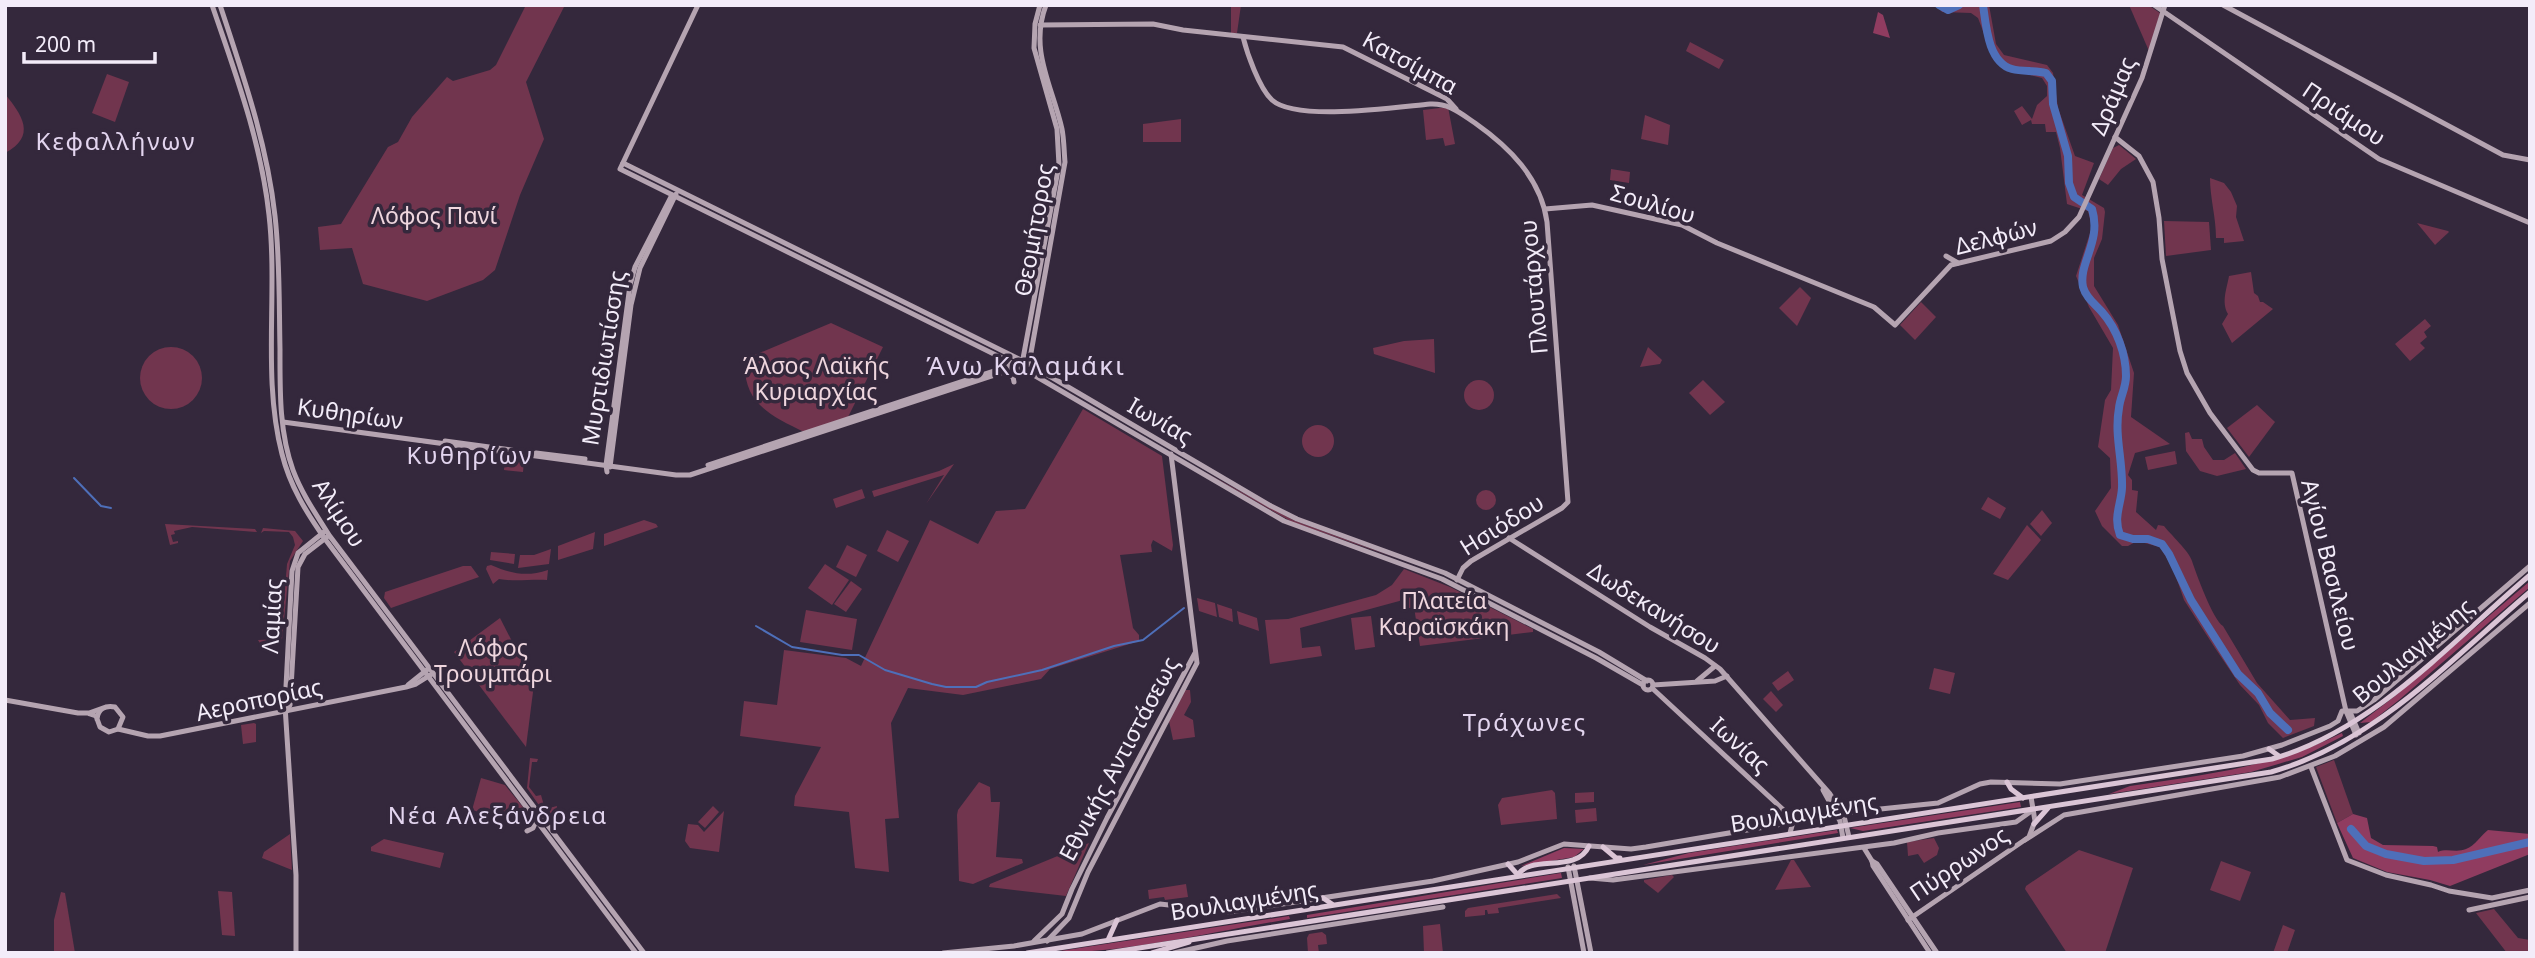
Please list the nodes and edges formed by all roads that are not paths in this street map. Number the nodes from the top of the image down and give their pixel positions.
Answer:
1 (212, 5) edge
2 (219, 5) edge
3 (700, 5) edge
4 (1040, 5) edge
5 (1046, 5) edge
6 (2154, 5) edge
7 (2223, 5) edge
8 (2164, 8) edge
9 (1040, 25) junction
10 (1243, 37) junction
11 (1458, 111) junction
12 (2115, 137) junction
13 (2530, 160) edge
14 (674, 194) junction
15 (1545, 209) junction
16 (2083, 211) joint
17 (2530, 223) edge
18 (1946, 256) dead end
19 (1958, 263) junction
20 (1895, 326) joint
21 (998, 356) junction
22 (1022, 364) junction
23 (1002, 371) junction
24 (1014, 382) dead end
25 (283, 422) junction
26 (1171, 447) junction
27 (1171, 456) junction
28 (608, 464) junction
29 (1568, 496) joint
30 (325, 534) junction
31 (1509, 538) junction
32 (311, 549) junction
33 (334, 551) junction
34 (2530, 566) edge
35 (2530, 575) edge
36 (1456, 583) junction
37 (2530, 592) edge
38 (2530, 603) edge
39 (1195, 653) junction
40 (417, 660) junction
41 (1715, 666) junction
42 (429, 671) junction
43 (1727, 676) junction
44 (416, 681) junction
45 (1697, 681) junction
46 (1653, 687) junction
47 (438, 688) junction
48 (5, 700) edge
49 (103, 708) junction
50 (2346, 711) junction
51 (286, 712) junction
52 (89, 713) junction
53 (97, 719) junction
54 (2352, 723) junction
55 (118, 729) junction
56 (2358, 734) junction
57 (2269, 749) junction
58 (2279, 756) junction
59 (2300, 762) junction
60 (2308, 768) junction
61 (2007, 782) junction
62 (1822, 787) junction
63 (2031, 797) junction
64 (2023, 798) junction
65 (2048, 807) junction
66 (1832, 808) junction
67 (2034, 810) junction
68 (1842, 813) junction
69 (534, 818) junction
70 (1793, 822) junction
71 (2034, 824) junction
72 (1844, 825) junction
73 (527, 831) dead end
74 (1790, 833) junction
75 (1846, 838) junction
76 (2025, 840) junction
77 (1589, 846) junction
78 (1603, 847) junction
79 (1864, 848) junction
80 (1623, 859) junction
81 (1508, 864) junction
82 (1571, 867) junction
83 (1518, 875) junction
84 (1587, 878) junction
85 (1573, 880) junction
86 (2530, 890) edge
87 (1339, 896) junction
88 (2530, 897) edge
89 (1323, 898) junction
90 (1346, 902) junction
91 (1332, 904) junction
92 (1276, 906) junction
93 (1443, 906) dead end
94 (1256, 908) junction
95 (2469, 910) dead end
96 (1283, 912) junction
97 (1251, 918) junction
98 (1910, 918) junction
99 (1116, 920) junction
100 (1205, 937) junction
101 (1108, 940) junction
102 (1047, 941) junction
103 (1032, 943) junction
104 (1212, 944) junction
105 (965, 951) edge
106 (296, 953) edge
107 (636, 953) edge
108 (644, 953) edge
109 (943, 953) edge
110 (1027, 953) edge
111 (1107, 953) edge
112 (1152, 953) edge
113 (1174, 953) edge
114 (1213, 953) edge
115 (1584, 953) edge
116 (1591, 953) edge
117 (1930, 953) edge
118 (1937, 953) edge

1 - 30 street, Αλίμου
2 - 25 street, Αλίμου
3 - 14 street, Ιωνίας
4 - 22 street, Θεομήτορος
5 - 9 street, Θεομήτορος
6 - 8 street, Πριάμου
7 - 13 street
8 - 12 street, Δράμας
8 - 17 street, Πριάμου
9 - 10 street
9 - 22 street, Θεομήτορος
10 - 11 street, Κατσίμπα
10 - 11 street
11 - 15 street, Πλουτάρχου
12 - 16 street, Δράμας
12 - 50 street, Αγίου Βασιλείου
14 - 21 street, Ιωνίας
14 - 22 street, Ιωνίας
14 - 28 street, Μυρτιδιωτίσσης
15 - 20 street, Σουλίου
15 - 29 street, Πλουτάρχου
16 - 19 street, Δελφών
18 - 19 street
19 - 20 street, Δελφών
21 - 22 street, Ιωνίας
21 - 23 street
22 - 23 street, Κυθηρίων
22 - 26 street, Ιωνίας
22 - 27 street, Ιωνίας
23 - 24 street
23 - 28 street, Κυθηρίων
25 - 28 street, Κυθηρίων
25 - 30 street, Αλίμου
26 - 27 street
26 - 36 street, Ιωνίας
27 - 36 street, Ιωνίας
27 - 39 street
29 - 31 street, Ησιόδου
30 - 32 street
30 - 33 street, Αλίμου
30 - 42 street, Αλίμου
30 - 51 street, Λαμίας
31 - 36 street, Ησιόδου
31 - 41 street, Δωδεκανήσου
32 - 33 street
32 - 51 street, Λαμίας
33 - 40 street, Αλίμου
34 - 50 street
35 - 54 main road, Βουλιαγμένης
36 - 46 street, Ιωνίας
37 - 56 main road, Βουλιαγμένης
38 - 60 street
39 - 102 street, Εθνικής Αντιστάσεως
39 - 103 street, Εθνικής Αντιστάσεως
40 - 42 street, Αλίμου
40 - 44 street
41 - 43 street, Δωδεκανήσου
41 - 45 street
42 - 44 street, Αεροπορίας
42 - 47 street, Αλίμου
42 - 108 street, Αλίμου
43 - 45 street
43 - 62 street, Δωδεκανήσου
44 - 47 street
44 - 51 street, Αεροπορίας
45 - 46 street
46 - 70 street, Ιωνίας
47 - 69 street, Αλίμου
48 - 52 street
49 - 52 street
49 - 53 street
49 - 55 street
50 - 54 street, Αγίου Βασιλείου
50 - 57 street
51 - 55 street, Αεροπορίας
51 - 106 street, Λαμίας
52 - 53 street
53 - 55 street
54 - 56 street, Αγίου Βασιλείου
54 - 58 main road, Βουλιαγμένης
56 - 59 main road, Βουλιαγμένης
57 - 58 main road
57 - 61 street
58 - 63 main road, Βουλιαγμένης
59 - 60 main road
59 - 65 main road, Βουλιαγμένης
60 - 76 street
60 - 86 street
61 - 64 main road
61 - 68 street
62 - 66 street, Δωδεκανήσου
62 - 68 street, Δωδεκανήσου
63 - 64 main road, Βουλιαγμένης
63 - 67 street, Πύρρωνος
64 - 72 main road, Βουλιαγμένης
65 - 67 main road, Βουλιαγμένης
65 - 71 main road
66 - 70 street
66 - 72 street, Δωδεκανήσου
67 - 71 street, Πύρρωνος
67 - 75 main road, Βουλιαγμένης
67 - 79 street, Βουλιαγμένης
68 - 72 street, Δωδεκανήσου
69 - 73 street
69 - 107 street, Αλίμου
70 - 74 street
70 - 78 street
71 - 76 street, Πύρρωνος
72 - 74 main road, Βουλιαγμένης
72 - 75 street, Δωδεκανήσου
74 - 80 main road, Βουλιαγμένης
75 - 84 main road, Βουλιαγμένης
76 - 98 street, Πύρρωνος
77 - 78 street
77 - 81 street
77 - 83 main road
78 - 80 main road
79 - 84 street, Βουλιαγμένης
79 - 98 street
80 - 82 main road, Βουλιαγμένης
81 - 83 main road
81 - 87 street
82 - 83 main road, Βουλιαγμένης
82 - 85 street
83 - 90 main road, Βουλιαγμένης
84 - 85 main road, Βουλιαγμένης
85 - 100 main road, Βουλιαγμένης
85 - 115 street
85 - 116 street
87 - 89 street
87 - 90 main road
88 - 95 street
89 - 91 main road
89 - 92 street
90 - 91 main road, Βουλιαγμένης
91 - 96 main road, Βουλιαγμένης
92 - 94 street
92 - 96 main road
93 - 104 street
94 - 97 main road
94 - 99 street
96 - 97 main road, Βουλιαγμένης
97 - 101 main road, Βουλιαγμένης
98 - 117 street
98 - 118 street
99 - 101 main road
99 - 102 street
100 - 111 main road, Βουλιαγμένης
100 - 112 main road
101 - 110 main road, Βουλιαγμένης
102 - 103 street
103 - 105 street
104 - 113 street
104 - 114 street
105 - 109 street

